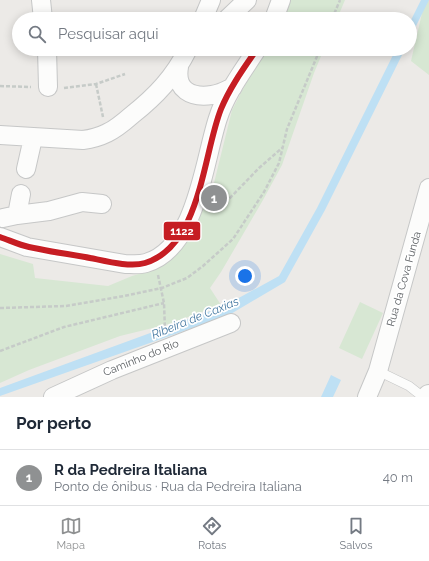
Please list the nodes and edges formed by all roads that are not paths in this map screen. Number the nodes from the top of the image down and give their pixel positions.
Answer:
1 (41, 0) edge
2 (211, 0) edge
3 (247, 0) edge
4 (281, 0) edge
5 (43, 12) edge
6 (206, 12) edge
7 (234, 12) edge
8 (277, 12) edge
9 (47, 56) edge
10 (185, 56) edge
11 (185, 56) edge
12 (253, 56) edge
13 (48, 87) dead end
14 (233, 87) junction
15 (0, 135) edge
16 (33, 138) junction
17 (26, 169) dead end
18 (429, 188) edge
19 (21, 194) dead end
20 (102, 204) dead end
21 (5, 219) edge
22 (0, 237) edge
23 (231, 323) dead end
24 (378, 371) junction
25 (53, 397) edge
26 (367, 397) edge
27 (423, 397) edge

1 - 5 street
2 - 6 street
3 - 7 street
4 - 8 street
9 - 13 street
10 - 14 street
11 - 16 street
12 - 14 street
14 - 22 street
15 - 16 street
16 - 17 street
18 - 24 street, Rua da Cova Funda
19 - 21 street
20 - 21 street
23 - 25 street, Caminho do Rio
24 - 26 street, Rua da Cova Funda
24 - 27 lane

